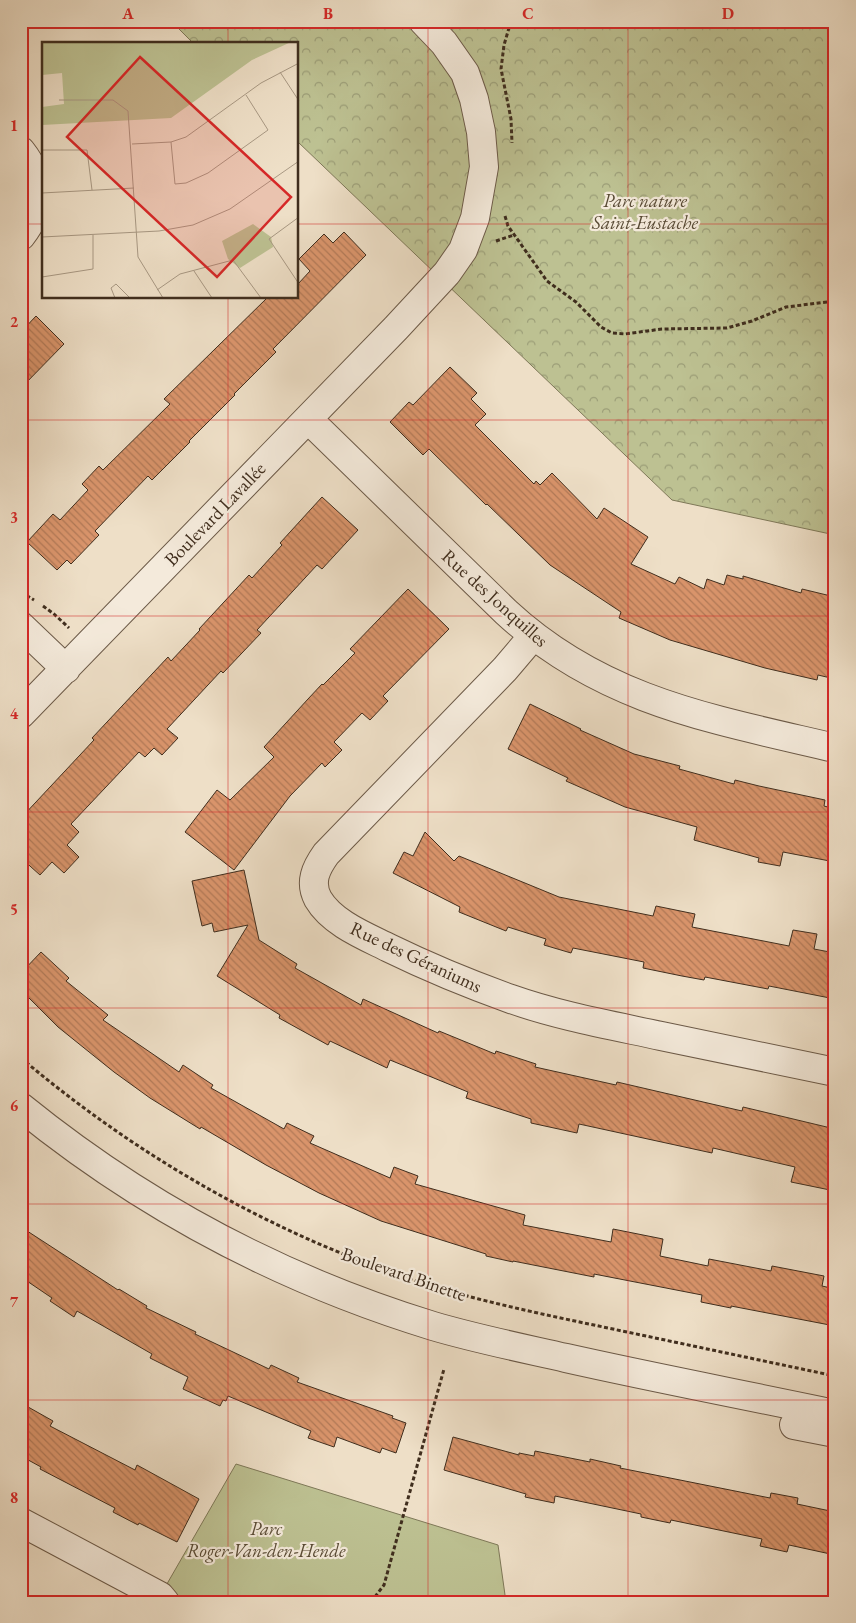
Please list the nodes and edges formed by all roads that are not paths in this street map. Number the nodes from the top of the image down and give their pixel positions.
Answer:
1 (423, 21) edge
2 (21, 152) edge
3 (21, 236) edge
4 (308, 419) junction
5 (21, 626) edge
6 (533, 636) junction
7 (66, 669) junction
8 (21, 714) edge
9 (835, 748) edge
10 (835, 1072) edge
11 (21, 1107) edge
12 (21, 1131) edge
13 (835, 1414) edge
14 (835, 1433) edge
15 (21, 1522) edge
16 (166, 1602) edge

1 - 4 street, Boulevard Lavallée
2 - 3 street
4 - 6 street, Rue des Jonquilles
4 - 7 street, Boulevard Lavallée
5 - 7 street
6 - 9 street, Rue des Jonquilles
6 - 10 street, Rue des Géraniums
7 - 8 street, Boulevard Lavallée
11 - 13 street, Boulevard Binette
12 - 14 street
15 - 16 street

